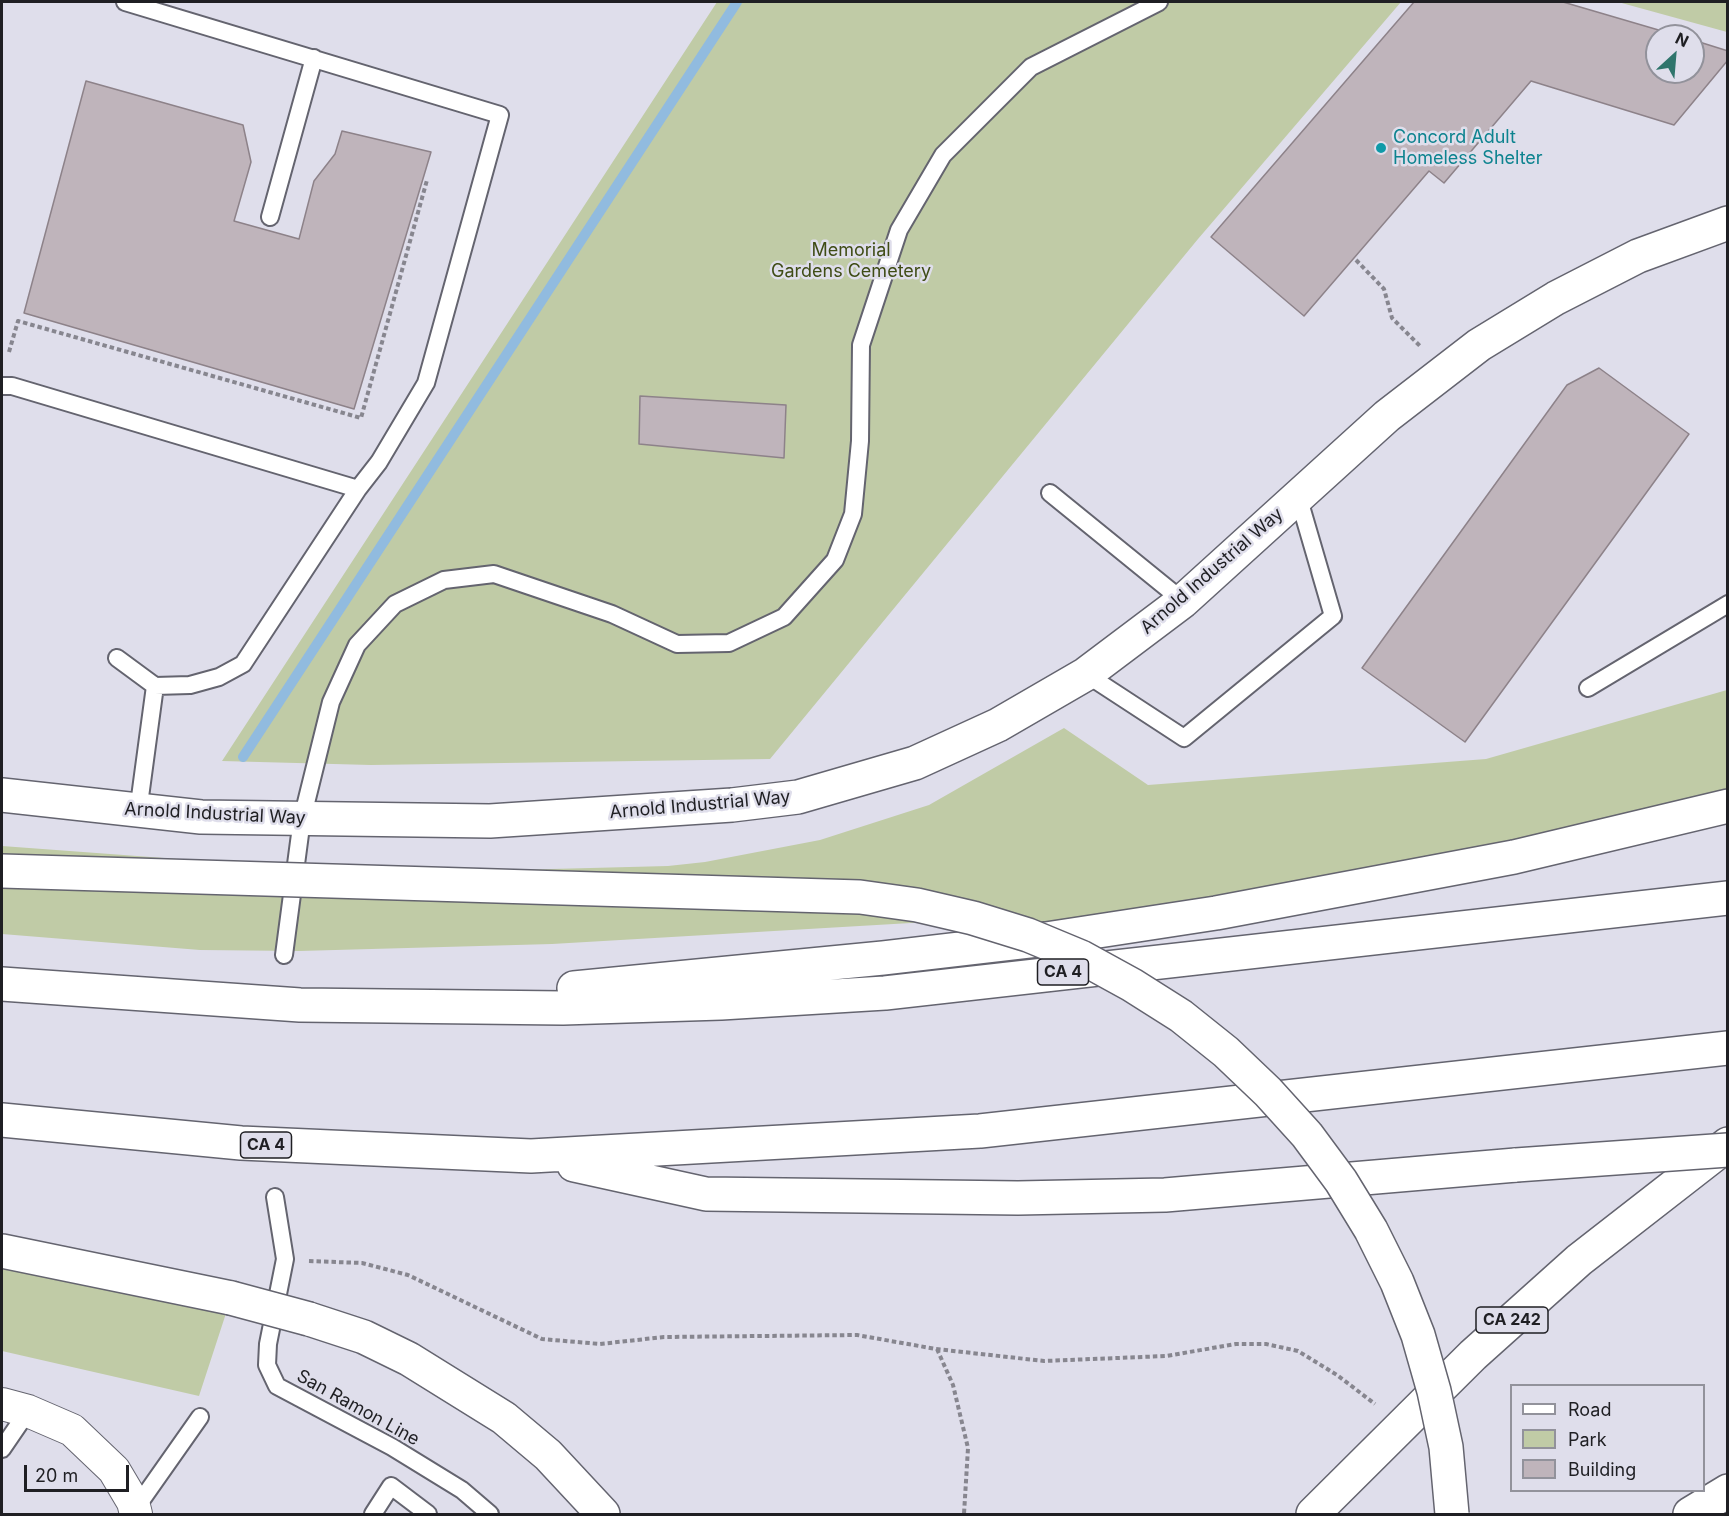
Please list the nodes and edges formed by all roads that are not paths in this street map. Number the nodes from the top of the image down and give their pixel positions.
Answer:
1 (125, 2) edge
2 (1159, 2) edge
3 (314, 58) junction
4 (270, 217) dead end
5 (1728, 223) edge
6 (2, 386) edge
7 (358, 489) junction
8 (1050, 493) dead end
9 (1298, 496) junction
10 (1183, 601) junction
11 (1728, 604) edge
12 (117, 658) dead end
13 (1086, 674) junction
14 (155, 686) junction
15 (1588, 688) dead end
16 (2, 795) edge
17 (1728, 806) edge
18 (138, 812) junction
19 (302, 819) junction
20 (2, 871) edge
21 (1728, 898) edge
22 (284, 955) dead end
23 (2, 984) edge
24 (396, 1007) junction
25 (1728, 1048) edge
26 (2, 1120) edge
27 (1728, 1144) edge
28 (1728, 1150) edge
29 (531, 1156) junction
30 (275, 1197) dead end
31 (2, 1251) edge
32 (15, 1408) edge
33 (200, 1417) dead end
34 (2, 1449) edge
35 (1728, 1491) edge
36 (134, 1508) edge
37 (373, 1515) edge
38 (428, 1515) edge
39 (490, 1515) edge
40 (603, 1515) edge
41 (1313, 1515) edge
42 (1452, 1515) edge
43 (1690, 1515) edge

1 - 3 lane
2 - 19 lane
3 - 4 lane
3 - 7 lane
5 - 9 main road, Arnold Industrial Way
6 - 7 lane
7 - 14 lane
8 - 10 lane
9 - 10 main road, Arnold Industrial Way
9 - 13 lane
10 - 13 main road, Arnold Industrial Way
11 - 15 lane
12 - 14 lane
13 - 19 main road, Arnold Industrial Way
14 - 18 lane
16 - 18 main road, Arnold Industrial Way
17 - 24 main road
18 - 19 main road, Arnold Industrial Way
19 - 22 lane
20 - 42 main road, bridge
21 - 24 main road, CA 4
23 - 24 main road, CA 4
25 - 29 main road, CA 4
26 - 29 main road, CA 4
27 - 41 main road, CA 242
28 - 29 main road, bridge
30 - 39 lane, San Ramon Line
31 - 40 main road, bridge
32 - 34 lane
32 - 36 street
33 - 36 lane
35 - 43 main road
37 - 38 lane

